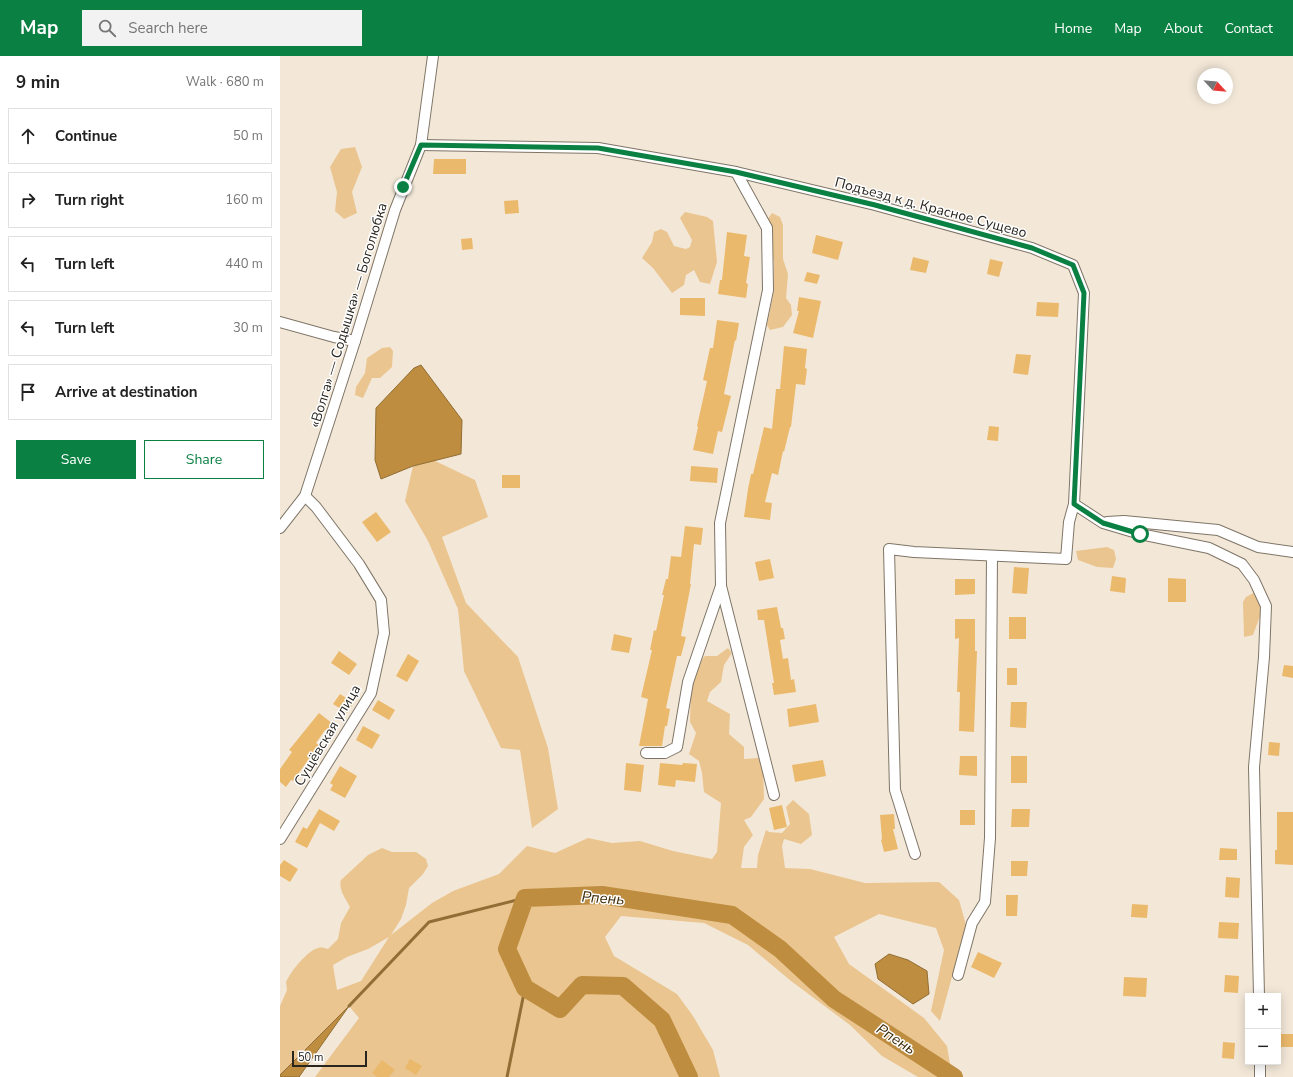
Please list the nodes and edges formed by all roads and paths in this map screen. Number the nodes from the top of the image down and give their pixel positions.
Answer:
1 (433, 56) edge
2 (421, 145) junction
3 (736, 172) junction
4 (280, 322) edge
5 (356, 341) junction
6 (305, 496) junction
7 (1074, 504) junction
8 (1103, 523) junction
9 (280, 528) edge
10 (1293, 552) edge
11 (992, 556) junction
12 (721, 586) junction
13 (646, 753) dead end
14 (774, 795) dead end
15 (280, 839) edge
16 (915, 854) dead end
17 (958, 975) dead end
18 (1259, 993) edge
19 (1260, 1065) edge
20 (1260, 1077) edge

1 - 2 street, «Волга» — Содышка» — Боголюбка
2 - 3 street, Подъезд к д. Красное Сущево
2 - 5 street, «Волга» — Содышка» — Боголюбка
3 - 7 street, Подъезд к д. Красное Сущево
3 - 12 street
4 - 5 street
5 - 6 street, «Волга» — Содышка» — Боголюбка
6 - 9 street, «Волга» — Содышка» — Боголюбка
6 - 15 street, Сущёвская улица
7 - 8 street
7 - 11 street, Подъезд к д. Красное Сущево
8 - 10 street
8 - 18 street
11 - 16 street
11 - 17 street
12 - 13 street
12 - 14 street
19 - 20 street

